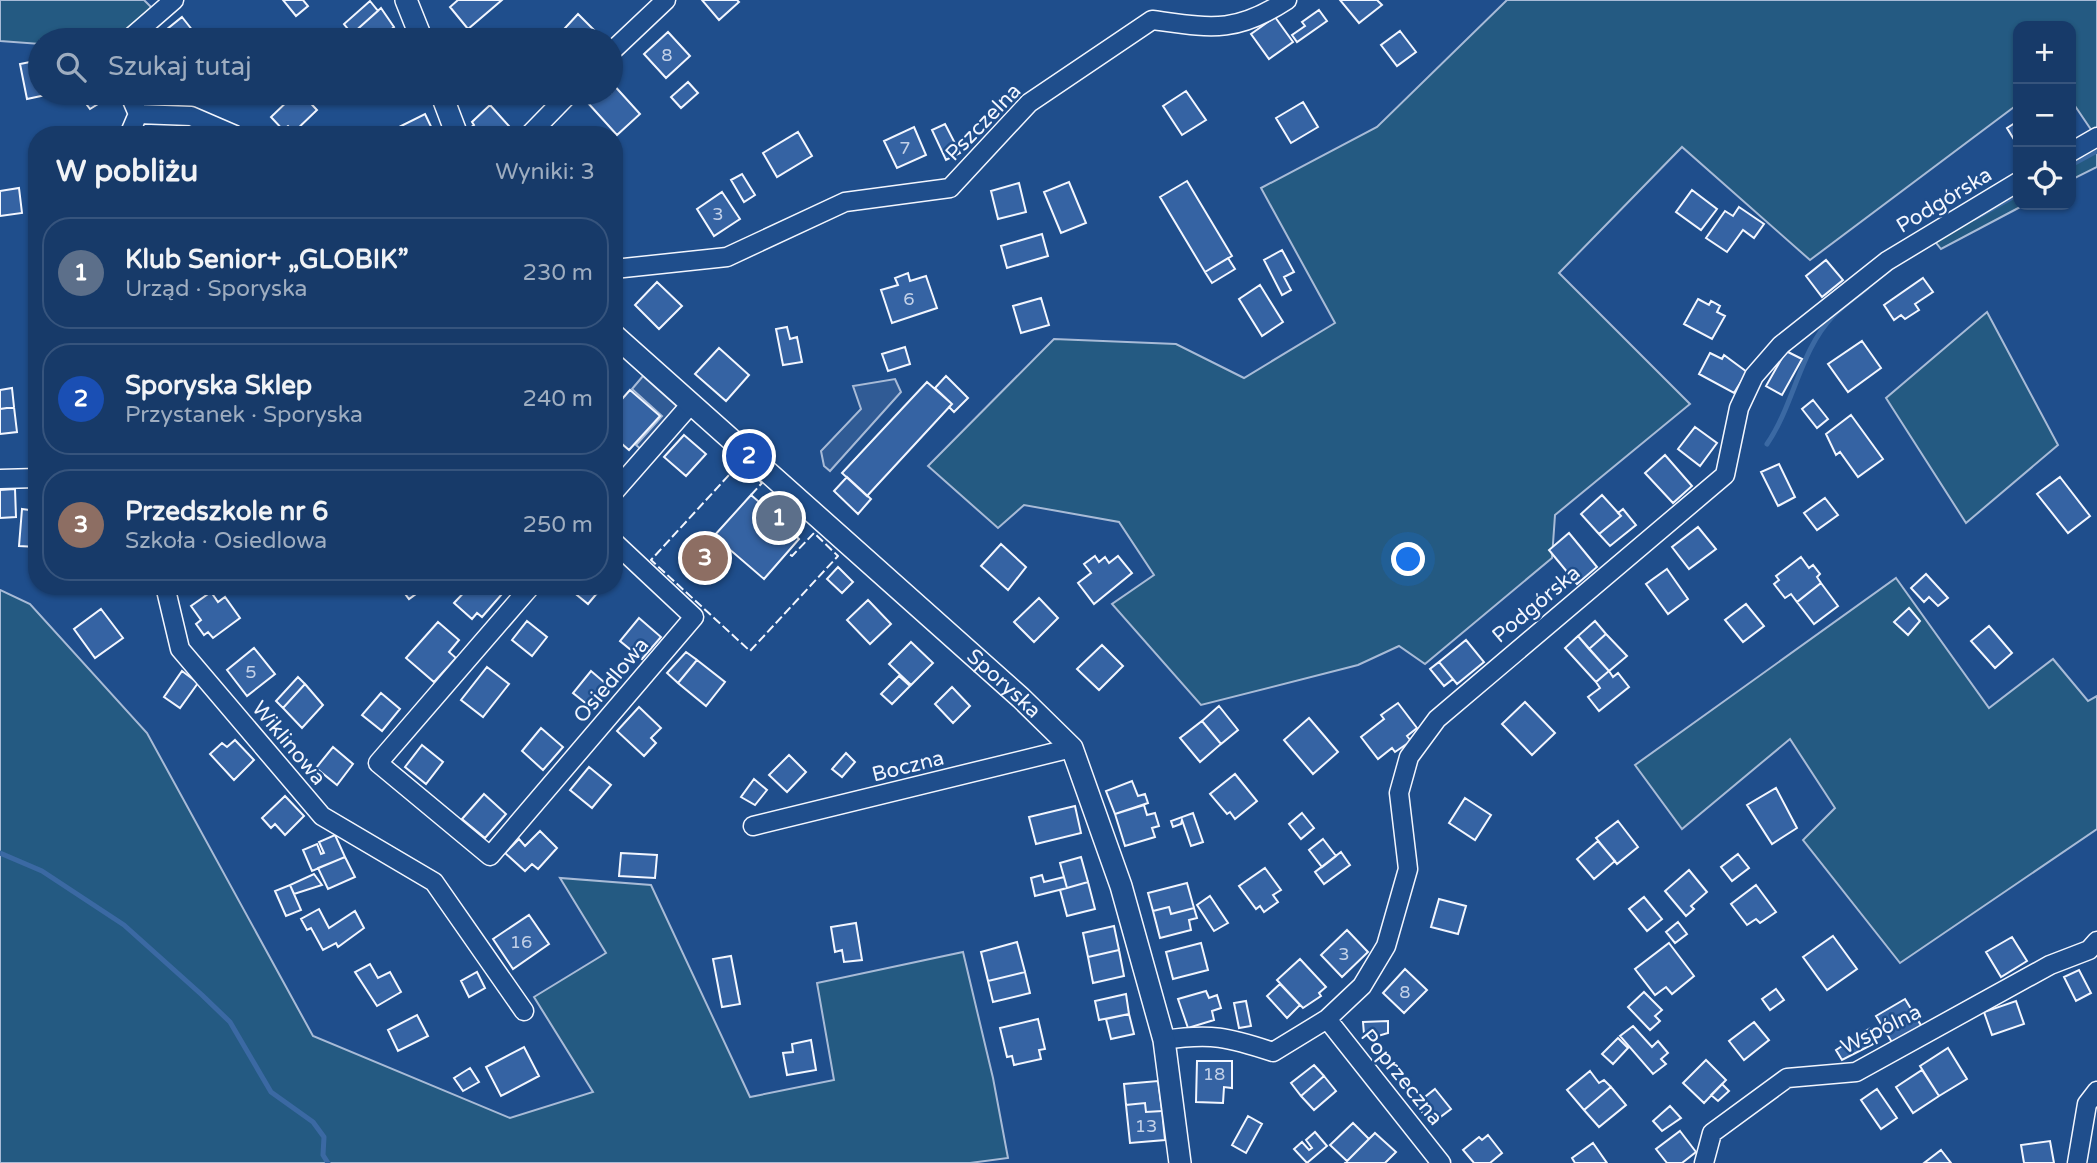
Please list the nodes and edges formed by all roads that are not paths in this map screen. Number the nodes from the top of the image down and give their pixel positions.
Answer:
1 (174, 0) edge
2 (406, 0) edge
3 (666, 0) edge
4 (1287, 0) edge
5 (142, 28) edge
6 (417, 28) edge
7 (623, 41) edge
8 (134, 105) edge
9 (446, 105) edge
10 (558, 105) edge
11 (138, 114) junction
12 (132, 126) edge
13 (214, 126) edge
14 (454, 126) edge
15 (538, 126) edge
16 (2097, 136) edge
17 (2076, 149) edge
18 (2013, 185) edge
19 (623, 269) edge
20 (623, 343) edge
21 (691, 404) junction
22 (28, 478) edge
23 (0, 479) edge
24 (623, 482) edge
25 (623, 550) edge
26 (167, 595) edge
27 (523, 595) edge
28 (1072, 748) junction
29 (753, 826) dead end
30 (2094, 949) edge
31 (524, 1011) dead end
32 (1326, 1019) junction
33 (1164, 1040) junction
34 (2097, 1091) edge
35 (1180, 1163) edge
36 (1441, 1163) edge
37 (1704, 1163) edge
38 (2077, 1163) edge

1 - 5 street
2 - 6 street
3 - 7 street
4 - 19 street, Pszczelna
8 - 11 street
9 - 14 street
10 - 15 street
11 - 12 street
11 - 13 street
16 - 17 street
18 - 32 street, Podgórska
20 - 21 street, Sporyska
21 - 24 street
21 - 28 street, Sporyska
22 - 23 street
25 - 27 street, Osiedlowa
26 - 31 street, Wiklinowa
28 - 29 street, Boczna
28 - 33 street, Sporyska
30 - 37 street, Wspólna
32 - 33 street, Podgórska
32 - 36 street, Poprzeczna
33 - 35 street, Sporyska
34 - 38 street

